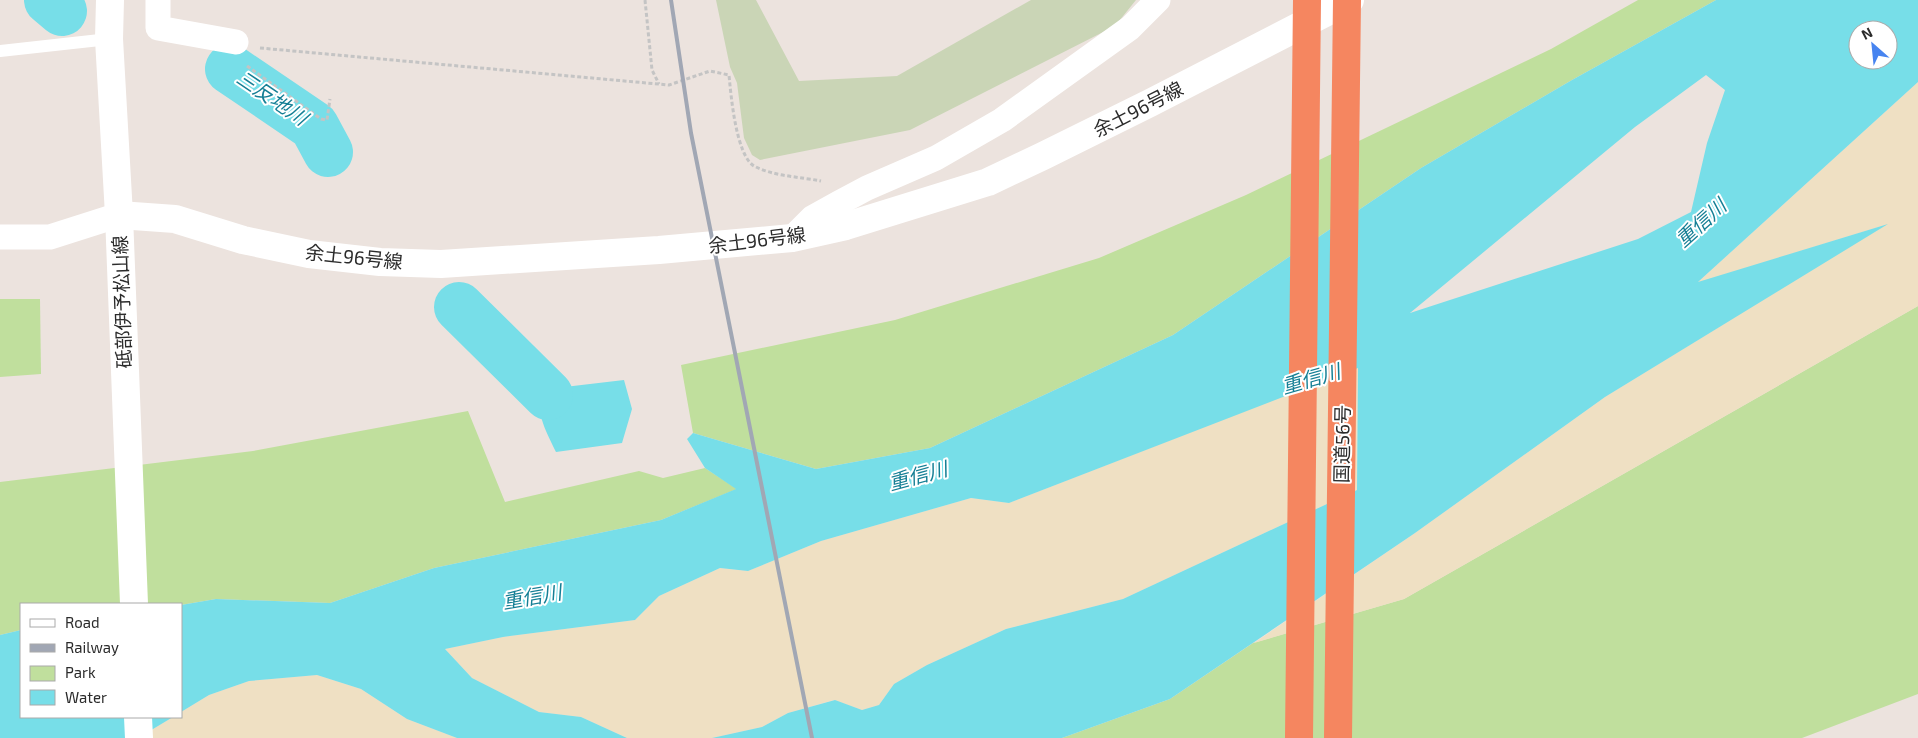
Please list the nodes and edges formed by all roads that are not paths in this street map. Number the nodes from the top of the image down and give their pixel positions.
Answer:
1 (110, 0) edge
2 (158, 0) edge
3 (1158, 0) edge
4 (1348, 1) edge
5 (1307, 12) edge
6 (109, 39) junction
7 (237, 44) road end
8 (0, 51) edge
9 (119, 215) junction
10 (0, 236) edge
11 (792, 238) junction
12 (134, 603) edge
13 (138, 718) edge
14 (139, 738) edge
15 (1299, 738) edge
16 (1338, 738) edge

1 - 6 street, 砥部伊予松山線
2 - 7 street
3 - 11 street
4 - 5 street, 余土96号線
4 - 16 highway, 国道56号
5 - 11 street, 余土96号線
5 - 15 highway, 国道56号
6 - 8 lane
6 - 9 street, 砥部伊予松山線
9 - 10 street
9 - 11 street, 余土96号線
9 - 12 street, 砥部伊予松山線
13 - 14 street

